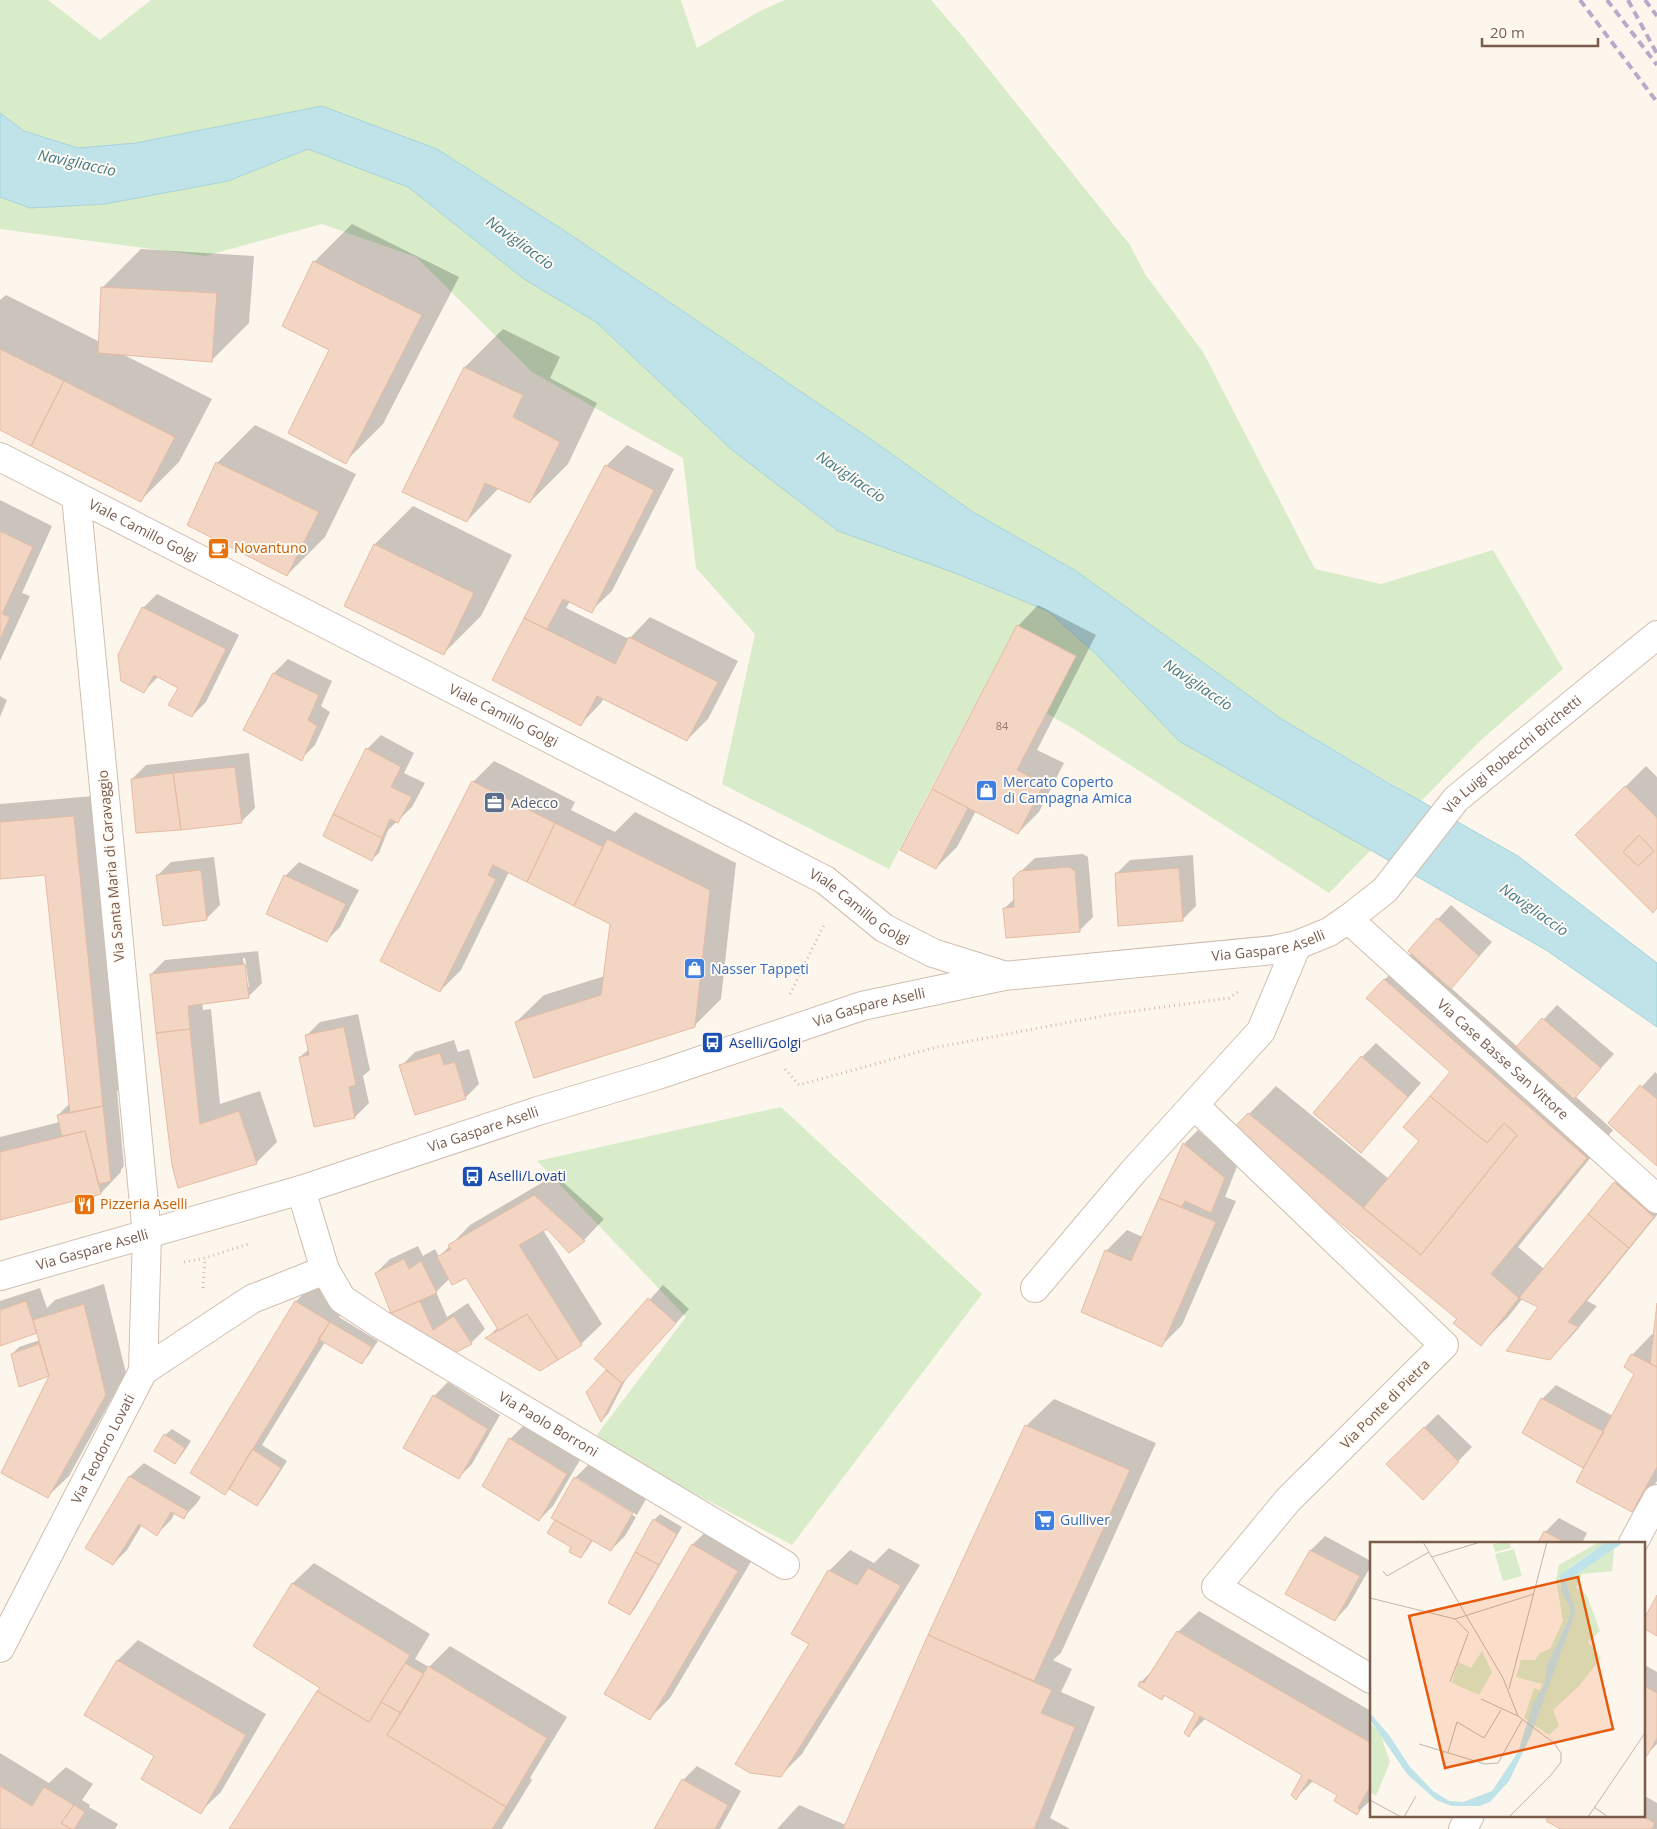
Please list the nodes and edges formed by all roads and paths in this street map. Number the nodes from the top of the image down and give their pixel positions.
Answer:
1 (0, 458) edge
2 (76, 496) junction
3 (1657, 635) edge
4 (1385, 890) joint
5 (1348, 919) junction
6 (824, 925) dead end
7 (1297, 945) junction
8 (1004, 976) junction
9 (1238, 992) dead end
10 (786, 1001) dead end
11 (783, 1066) dead end
12 (1194, 1105) junction
13 (301, 1190) junction
14 (1657, 1199) edge
15 (147, 1235) junction
16 (257, 1240) dead end
17 (206, 1250) dead end
18 (205, 1258) junction
19 (184, 1262) dead end
20 (325, 1270) junction
21 (0, 1276) edge
22 (203, 1288) dead end
23 (1035, 1288) dead end
24 (144, 1371) junction
25 (1657, 1500) edge
26 (1634, 1542) edge
27 (785, 1564) dead end
28 (0, 1648) edge
29 (1370, 1678) edge
30 (1470, 1816) edge
31 (1463, 1829) edge

1 - 2 street, Viale Camillo Golgi
2 - 8 street, Viale Camillo Golgi
2 - 15 street, Via Santa Maria di Caravaggio
3 - 4 street, Via Luigi Robecchi Brichetti
4 - 5 street, Via Gaspare Aselli
5 - 7 street, Via Gaspare Aselli
5 - 14 street, Via Case Basse San Vittore
6 - 10 path
7 - 8 street, Via Gaspare Aselli
7 - 12 street
8 - 13 street, Via Gaspare Aselli
9 - 11 path
12 - 23 street
12 - 29 street, Via Ponte di Pietra
13 - 15 street, Via Gaspare Aselli
13 - 20 street
15 - 21 street, Via Gaspare Aselli
15 - 24 street, Via Teodoro Lovati
16 - 18 path
17 - 18 path
18 - 19 path
18 - 22 path
20 - 24 street
20 - 27 street, Via Paolo Borroni
24 - 28 street, Via Teodoro Lovati
25 - 26 street
30 - 31 street

